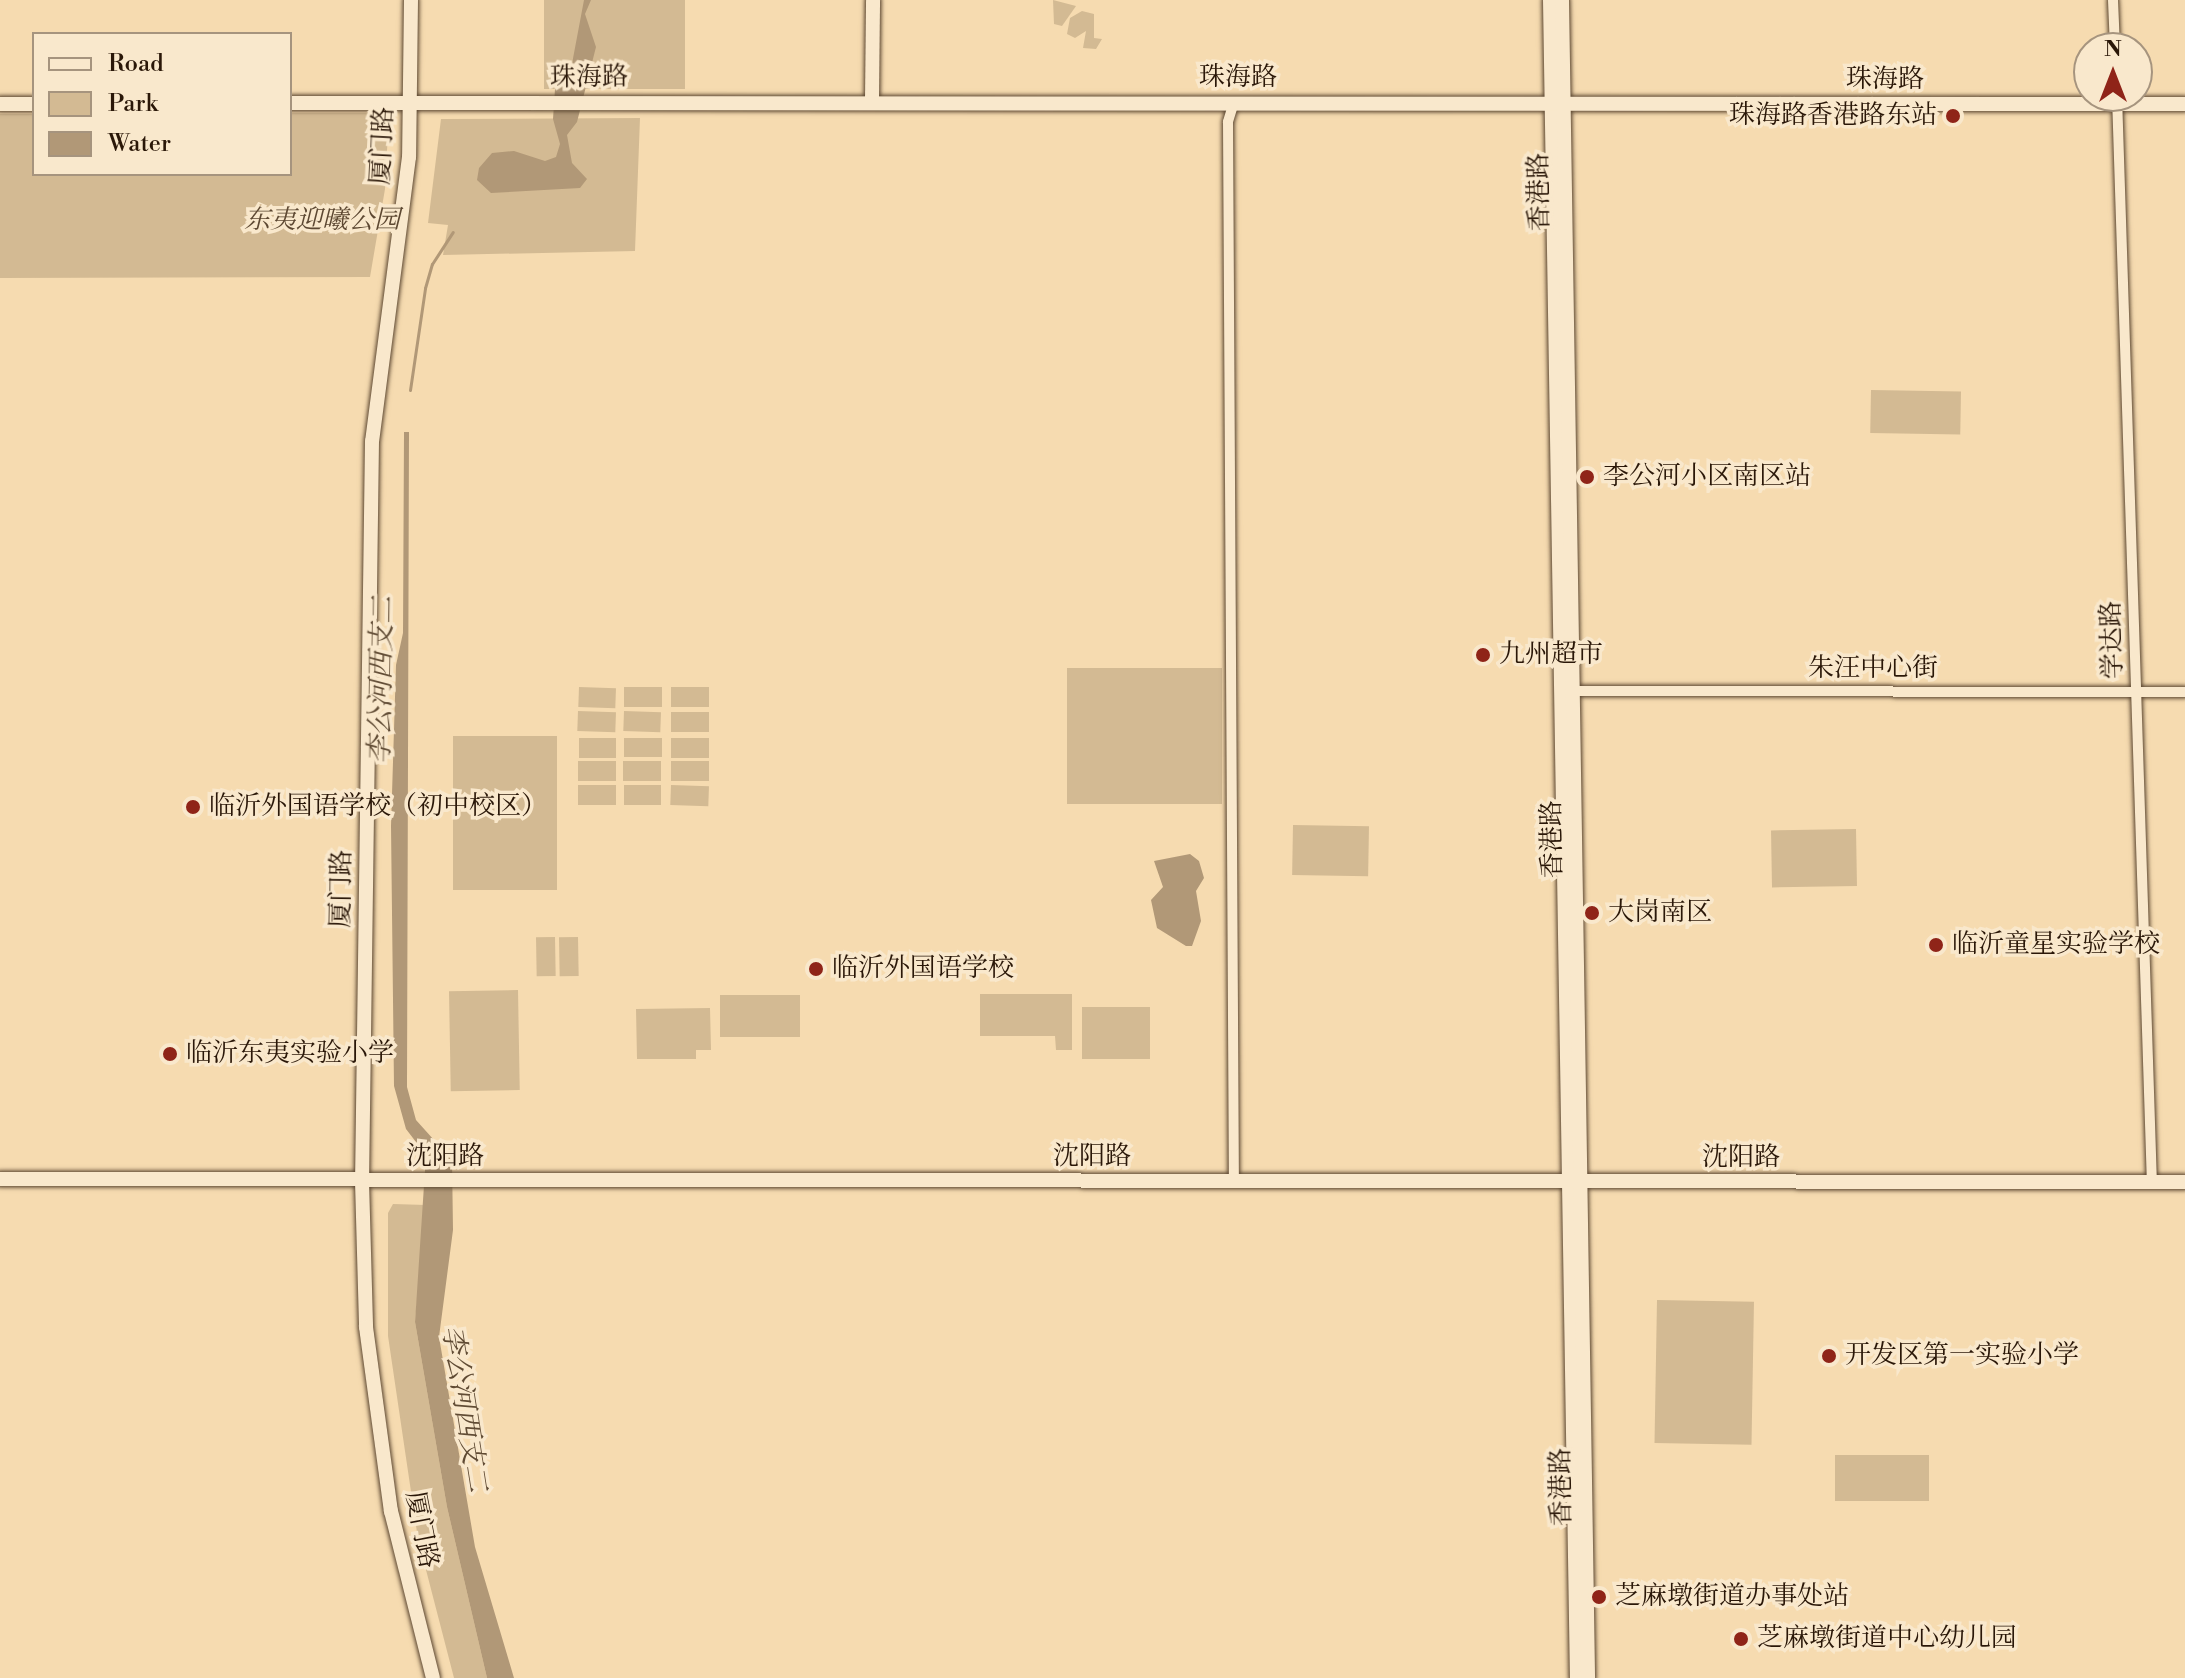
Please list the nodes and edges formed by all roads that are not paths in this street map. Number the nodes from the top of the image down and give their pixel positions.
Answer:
1 (411, 0) edge
2 (873, 0) edge
3 (1550, 0) edge
4 (1562, 0) edge
5 (2113, 0) edge
6 (2114, 32) edge
7 (872, 100) junction
8 (2073, 100) edge
9 (1234, 102) junction
10 (2153, 102) edge
11 (292, 103) edge
12 (410, 103) junction
13 (0, 104) edge
14 (32, 104) edge
15 (1557, 104) junction
16 (2185, 104) edge
17 (2117, 112) edge
18 (2137, 691) junction
19 (1569, 692) junction
20 (2185, 692) edge
21 (0, 1179) edge
22 (362, 1181) junction
23 (1234, 1181) junction
24 (1576, 1182) junction
25 (2185, 1182) edge
26 (2152, 1183) junction
27 (433, 1678) edge
28 (1577, 1678) edge
29 (1588, 1678) edge

1 - 12 main road, 厦门路
2 - 7 main road
3 - 15 main road, 香港路
4 - 15 main road, 香港路
5 - 6 street
7 - 9 main road, 珠海路
7 - 12 main road, 珠海路
8 - 15 main road, 珠海路
9 - 15 main road, 珠海路
9 - 23 street
10 - 16 main road, 珠海路
11 - 12 main road, 珠海路
12 - 22 main road, 厦门路
13 - 14 main road
15 - 19 main road, 香港路
17 - 18 street, 学达路
18 - 19 street, 朱汪中心街
18 - 20 street, 朱汪中心街
18 - 26 street, 学达路
19 - 24 main road, 香港路
21 - 22 main road, 沈阳路
22 - 23 main road, 沈阳路
22 - 27 main road, 厦门路
23 - 24 main road, 沈阳路
24 - 26 main road, 沈阳路
24 - 28 main road, 香港路
24 - 29 main road, 香港路
25 - 26 main road, 沈阳路

